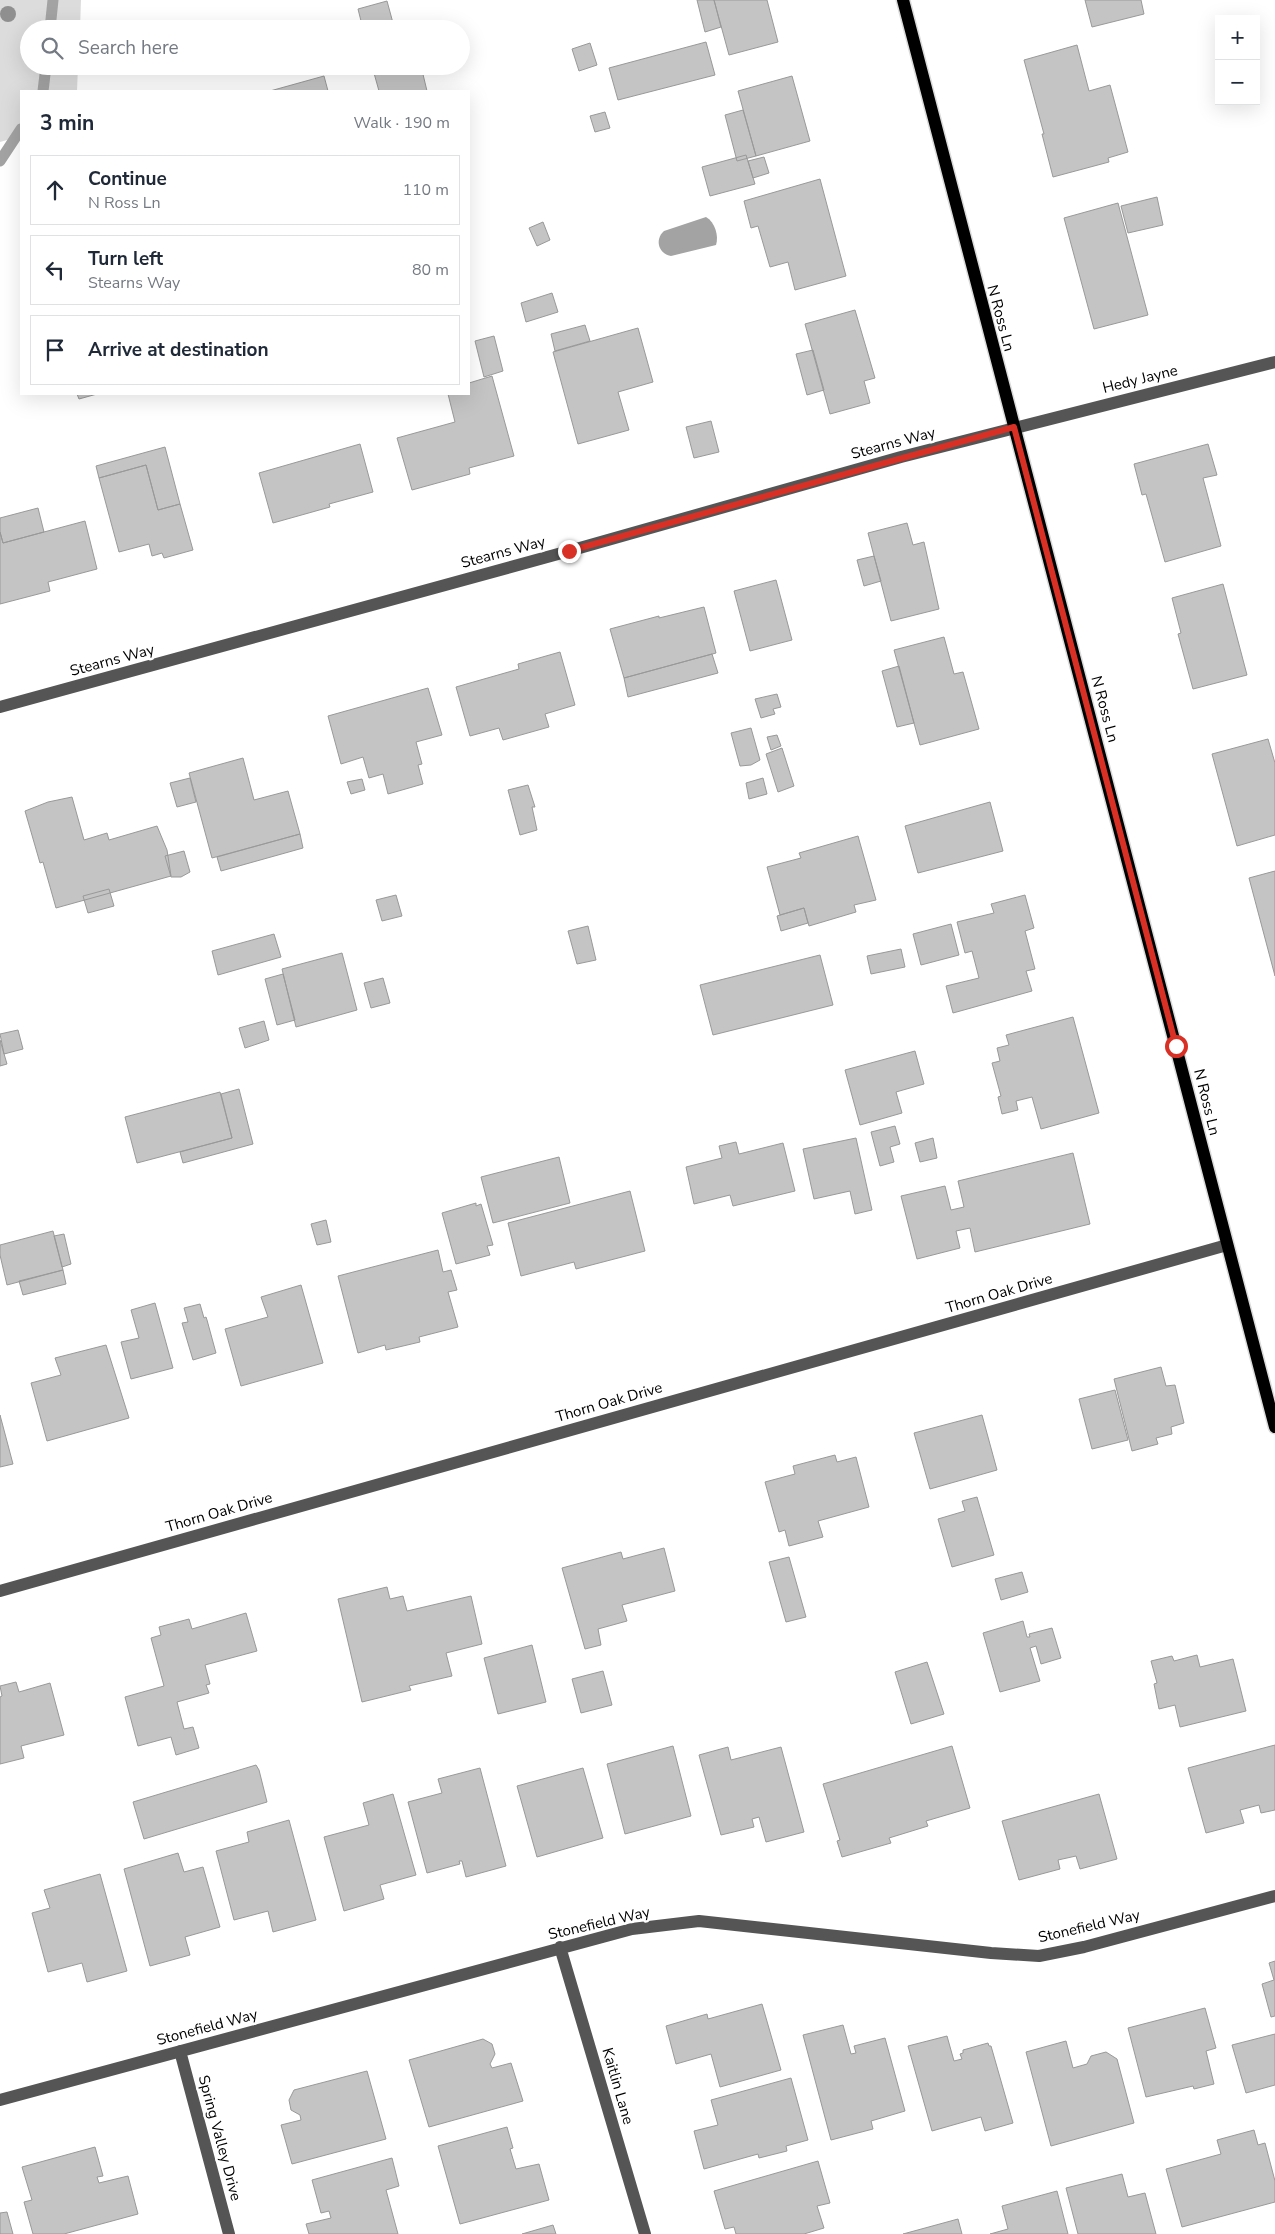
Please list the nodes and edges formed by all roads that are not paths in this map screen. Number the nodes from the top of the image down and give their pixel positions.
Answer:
1 (903, 0) edge
2 (1275, 362) edge
3 (1014, 427) junction
4 (0, 707) edge
5 (1227, 1245) junction
6 (1275, 1428) edge
7 (0, 1591) edge
8 (1275, 1896) edge
9 (560, 1948) junction
10 (180, 2051) junction
11 (0, 2100) edge
12 (229, 2234) edge
13 (645, 2234) edge

1 - 3 main road, N Ross Ln
2 - 3 street, Hedy Jayne
3 - 4 street, Stearns Way
3 - 5 main road, N Ross Ln
5 - 6 main road, N Ross Ln
5 - 7 street, Thorn Oak Drive
8 - 9 street, Stonefield Way
9 - 10 street, Stonefield Way
9 - 13 street, Kaitlin Lane
10 - 11 street, Stonefield Way
10 - 12 street, Spring Valley Drive

